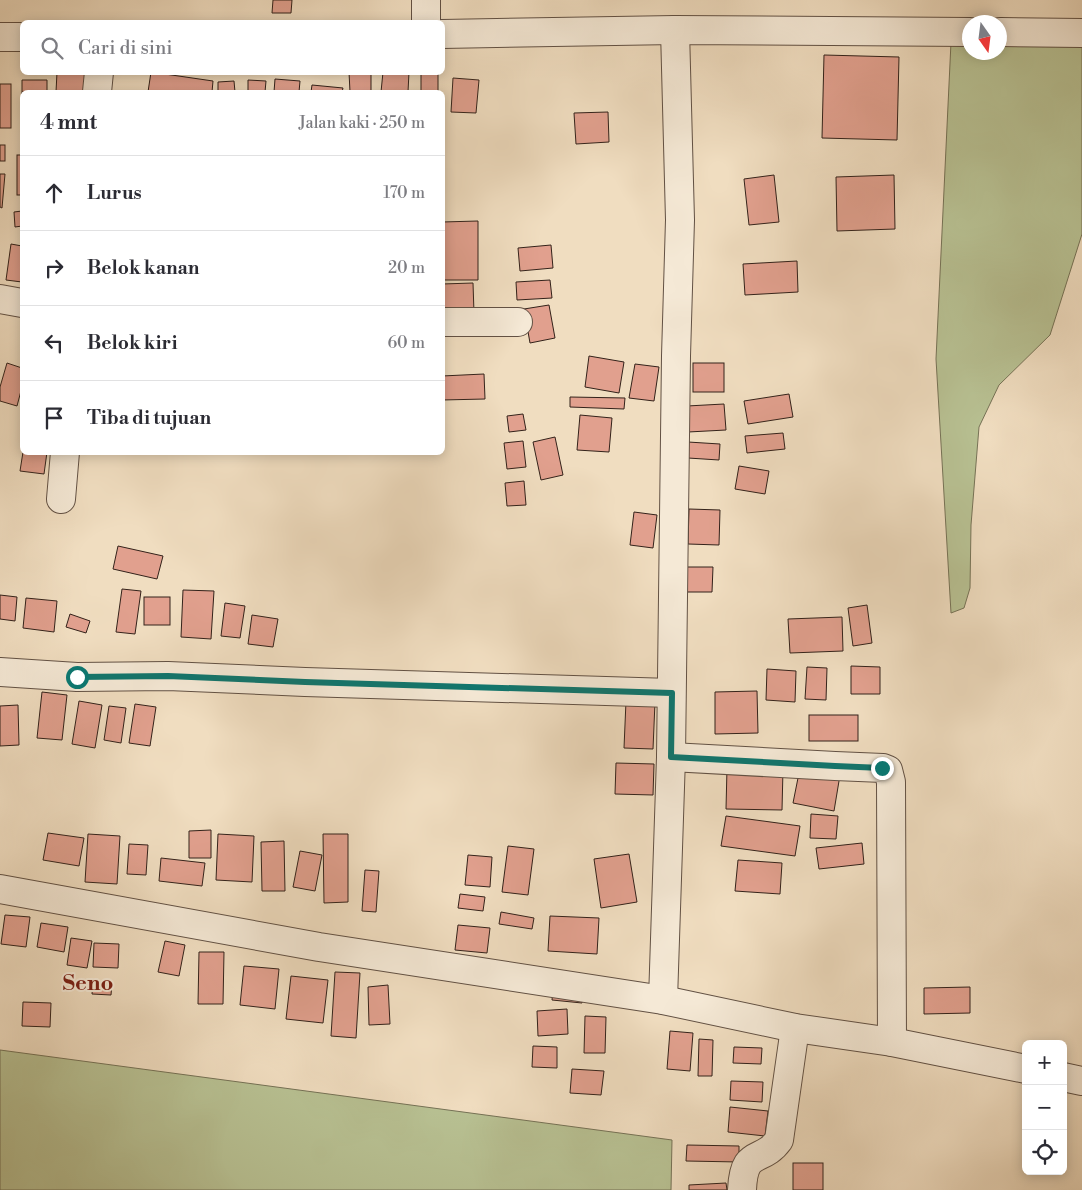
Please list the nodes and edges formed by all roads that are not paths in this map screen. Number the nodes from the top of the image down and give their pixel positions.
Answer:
1 (426, 0) edge
2 (426, 20) edge
3 (675, 30) junction
4 (962, 32) edge
5 (1007, 32) edge
6 (1082, 33) edge
7 (445, 34) edge
8 (0, 37) edge
9 (20, 37) edge
10 (99, 75) edge
11 (97, 90) edge
12 (0, 299) edge
13 (20, 303) edge
14 (445, 322) edge
15 (518, 322) dead end
16 (65, 455) edge
17 (61, 499) dead end
18 (0, 672) edge
19 (672, 693) junction
20 (671, 757) junction
21 (0, 889) edge
22 (663, 1000) junction
23 (795, 1028) junction
24 (892, 1042) junction
25 (1022, 1068) edge
26 (1067, 1078) edge
27 (1082, 1081) edge
28 (742, 1190) edge

1 - 2 street
3 - 4 street
3 - 7 street
3 - 19 street
5 - 6 street
8 - 9 street
10 - 11 street
12 - 13 street
14 - 15 street
16 - 17 street
18 - 19 street
19 - 20 street
20 - 22 street
20 - 24 street
21 - 22 street
22 - 23 street
23 - 24 street
23 - 28 street
24 - 25 street
26 - 27 street

